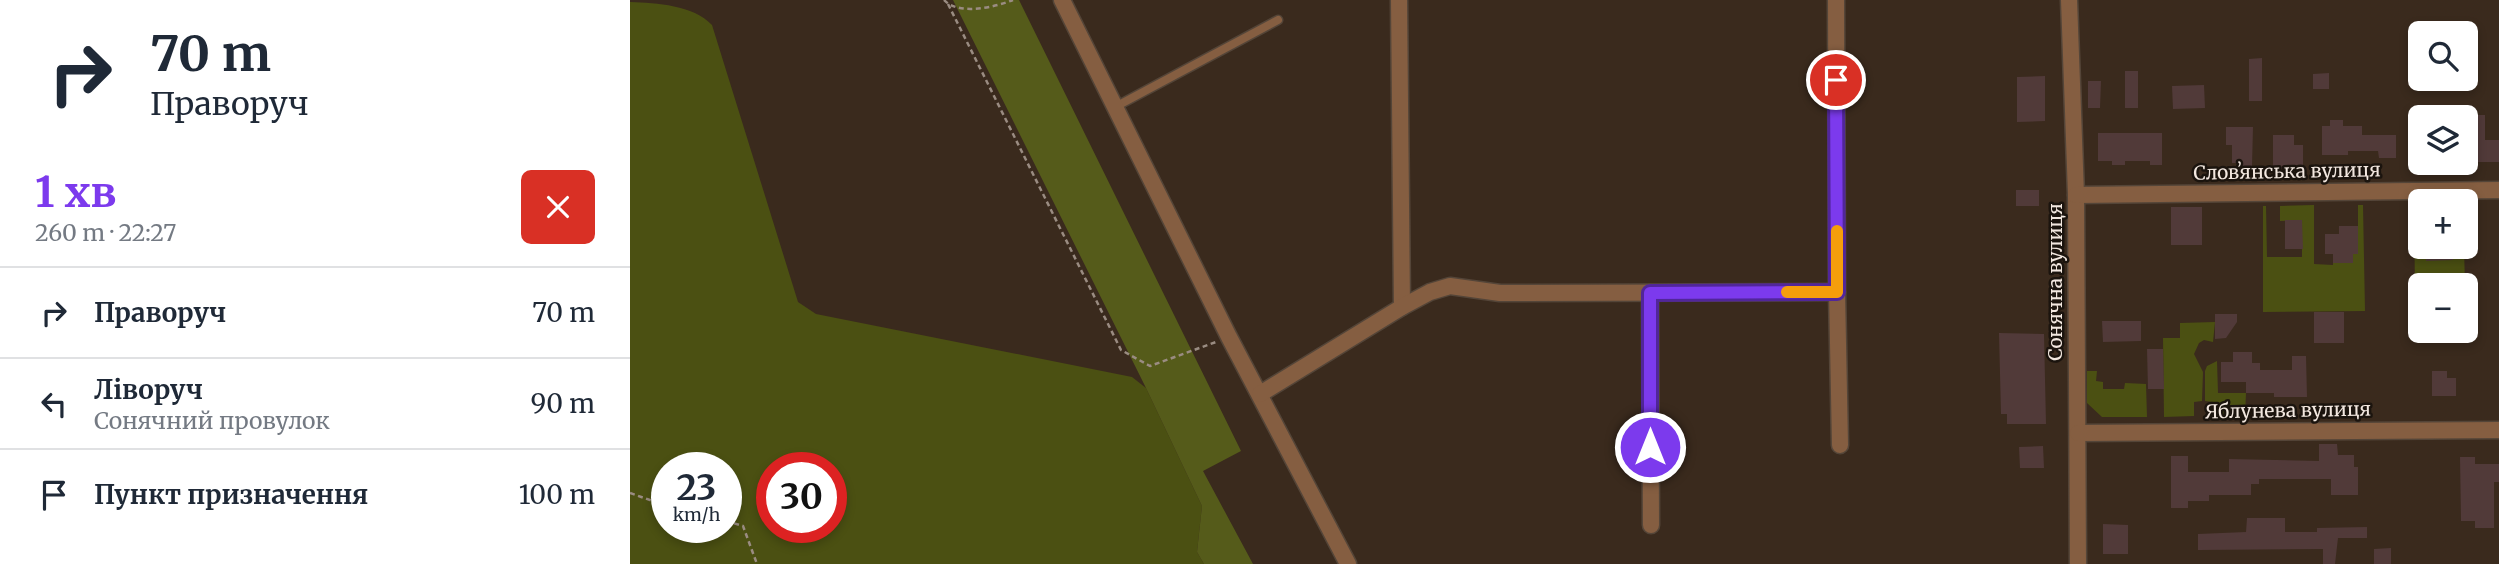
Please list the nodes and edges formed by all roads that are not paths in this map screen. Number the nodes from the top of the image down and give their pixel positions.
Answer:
1 (1399, 0) edge
2 (1836, 0) edge
3 (2069, 0) edge
4 (1067, 2) edge
5 (1278, 20) dead end
6 (1115, 107) junction
7 (2499, 190) edge
8 (2076, 195) junction
9 (1837, 292) junction
10 (1650, 293) junction
11 (1402, 307) junction
12 (1260, 394) junction
13 (2499, 429) edge
14 (2078, 433) junction
15 (1840, 444) dead end
16 (1651, 525) dead end
17 (1348, 564) edge
18 (2078, 564) edge

1 - 11 street
2 - 9 street
3 - 8 street, Сонячна вулиця
4 - 6 street
5 - 6 lane
6 - 12 street
7 - 8 street, Словʼянська вулиця
8 - 14 street, Сонячна вулиця
9 - 10 street
9 - 15 street
10 - 11 street
10 - 16 street
11 - 12 street
12 - 17 street
13 - 14 street, Яблунева вулиця
14 - 18 street, Сонячна вулиця

